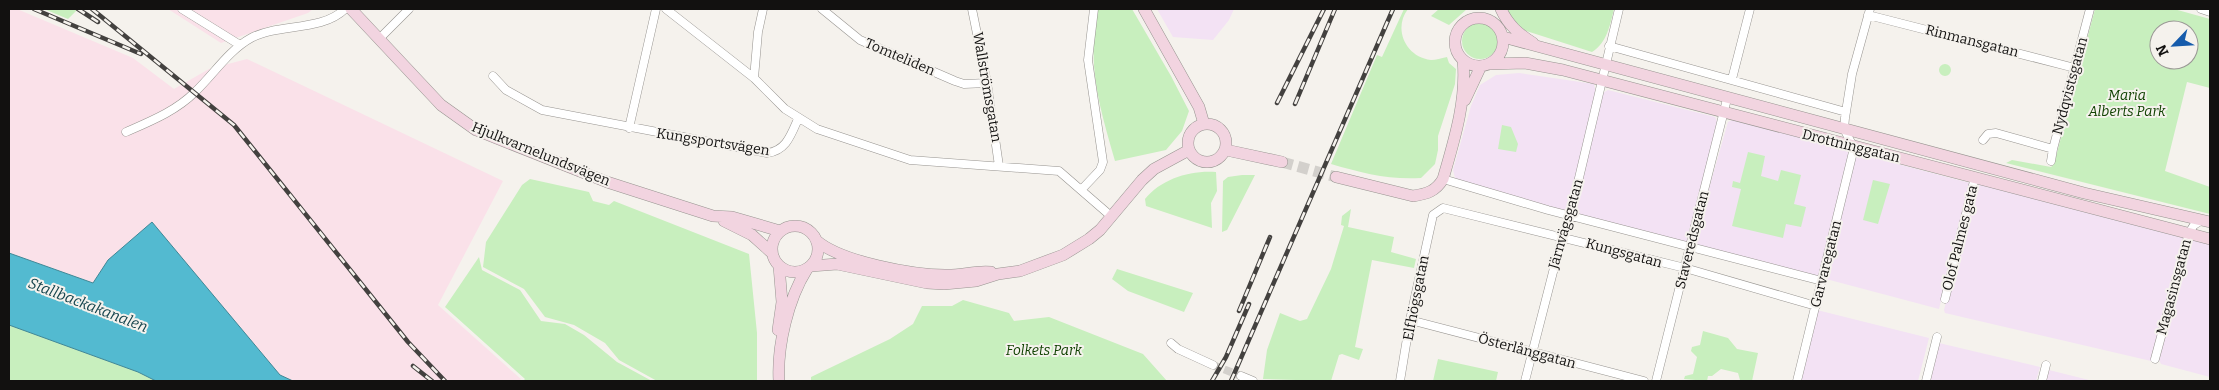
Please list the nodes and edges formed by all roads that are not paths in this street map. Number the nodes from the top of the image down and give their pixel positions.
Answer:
1 (182, 9) edge
2 (345, 9) edge
3 (351, 9) edge
4 (409, 9) edge
5 (656, 9) edge
6 (666, 9) edge
7 (763, 9) edge
8 (822, 9) edge
9 (972, 9) edge
10 (1094, 9) edge
11 (1144, 9) edge
12 (1494, 9) edge
13 (1501, 9) edge
14 (1619, 9) edge
15 (1750, 9) edge
16 (2090, 9) edge
17 (2201, 9) edge
18 (1869, 12) edge
19 (2210, 12) edge
20 (1475, 14) edge
21 (1492, 21) junction
22 (1503, 38) junction
23 (379, 39) junction
24 (240, 46) junction
25 (1609, 46) junction
26 (1543, 50) junction
27 (1463, 60) junction
28 (1486, 65) junction
29 (1604, 66) junction
30 (2075, 68) junction
31 (493, 76) dead end
32 (754, 78) junction
33 (1732, 79) junction
34 (1602, 80) junction
35 (988, 83) junction
36 (1727, 99) junction
37 (1846, 112) junction
38 (1460, 113) junction
39 (1723, 113) junction
40 (798, 118) junction
41 (1204, 124) junction
42 (629, 128) junction
43 (1844, 129) junction
44 (126, 132) dead end
45 (1983, 140) dead end
46 (1853, 146) junction
47 (2053, 149) junction
48 (1189, 150) junction
49 (1226, 150) junction
50 (2050, 161) dead end
51 (1282, 162) tunnel mouth
52 (999, 166) junction
53 (1975, 177) junction
54 (1336, 178) tunnel mouth
55 (1443, 179) junction
56 (1082, 189) junction
57 (714, 216) junction
58 (1433, 216) joint
59 (1570, 216) junction
60 (1112, 217) junction
61 (2206, 221) edge
62 (780, 231) junction
63 (2189, 233) junction
64 (1562, 237) junction
65 (2210, 239) edge
66 (817, 241) junction
67 (1690, 246) junction
68 (772, 253) junction
69 (779, 266) junction
70 (809, 268) junction
71 (1685, 268) junction
72 (998, 274) junction
73 (1822, 281) junction
74 (1945, 299) dead end
75 (1816, 306) junction
76 (1410, 320) junction
77 (1937, 337) dead end
78 (1171, 343) dead end
79 (779, 347) junction
80 (1532, 352) junction
81 (2155, 360) dead end
82 (1213, 365) tunnel mouth
83 (2046, 366) dead end
84 (1241, 376) dead end
85 (779, 381) edge
86 (1253, 381) edge
87 (1400, 381) edge
88 (1525, 381) edge
89 (1644, 381) edge
90 (1656, 381) edge
91 (1797, 381) edge
92 (1926, 381) edge
93 (2042, 381) edge

1 - 24 street
2 - 24 street
3 - 23 street, Hjulkvarnelundsvägen
4 - 23 street
5 - 42 street
6 - 32 street
7 - 32 street
8 - 35 street, Tomteliden
9 - 35 street, Wallströmsgatan
10 - 56 street
11 - 41 street
12 - 21 street
13 - 26 street
14 - 25 street, Järnvägsgatan
15 - 33 street
16 - 30 street, Nydqvistsgatan
17 - 19 street
18 - 30 street, Rinmansgatan
18 - 37 street
20 - 21 street
20 - 27 street
21 - 22 street
22 - 26 street, Drottninggatan
22 - 28 street
23 - 57 street, Hjulkvarnelundsvägen
24 - 44 street
25 - 29 street, Järnvägsgatan
25 - 33 street
26 - 29 street, Drottninggatan
27 - 28 street
27 - 38 street
28 - 34 street, Drottninggatan
28 - 38 street
29 - 34 street, Järnvägsgatan
29 - 36 street, Drottninggatan
30 - 47 street, Nydqvistsgatan
31 - 42 street, Kungsportsvägen
32 - 40 street
33 - 37 street
34 - 39 street, Drottninggatan
34 - 59 street, Järnvägsgatan
35 - 52 street, Wallströmsgatan
36 - 39 street, Staveredsgatan
36 - 43 street, Drottninggatan
37 - 43 street
38 - 55 street
39 - 46 street, Drottninggatan
39 - 67 street, Staveredsgatan
40 - 42 street, Kungsportsvägen
40 - 52 street
41 - 48 street
41 - 49 street
43 - 46 street
43 - 61 street, Drottninggatan
45 - 47 street, Nydqvistsgatan
46 - 53 street, Drottninggatan
46 - 73 street, Garvaregatan
47 - 50 street
48 - 49 street
48 - 60 street
49 - 51 street
52 - 56 street
53 - 63 street, Drottninggatan
53 - 74 street, Olof Palmes gata
54 - 55 street
55 - 59 street, Kungsgatan
56 - 60 street
57 - 62 street, Hjulkvarnelundsvägen
57 - 68 street, Hjulkvarnelundsvägen
58 - 64 street, Kungsgatan
58 - 76 street, Elfhögsgatan
59 - 64 street, Järnvägsgatan
59 - 67 street, Kungsgatan
60 - 72 street
61 - 63 street, Magasinsgatan
62 - 66 street
62 - 68 street
63 - 65 street, Drottninggatan
63 - 81 street, Magasinsgatan
64 - 71 street, Kungsgatan
64 - 80 street, Järnvägsgatan
66 - 70 street
66 - 72 street
67 - 71 street, Staveredsgatan
67 - 73 street, Kungsgatan
68 - 69 street
69 - 70 street
69 - 79 street
70 - 72 street
70 - 79 street
71 - 75 street, Kungsgatan
71 - 90 street, Staveredsgatan
73 - 75 street, Garvaregatan
75 - 91 street, Garvaregatan
76 - 80 street, Österlånggatan
76 - 87 street, Elfhögsgatan
77 - 92 street
78 - 82 street
79 - 85 street
80 - 88 street, Järnvägsgatan
80 - 89 street, Österlånggatan
83 - 93 street
84 - 86 street

